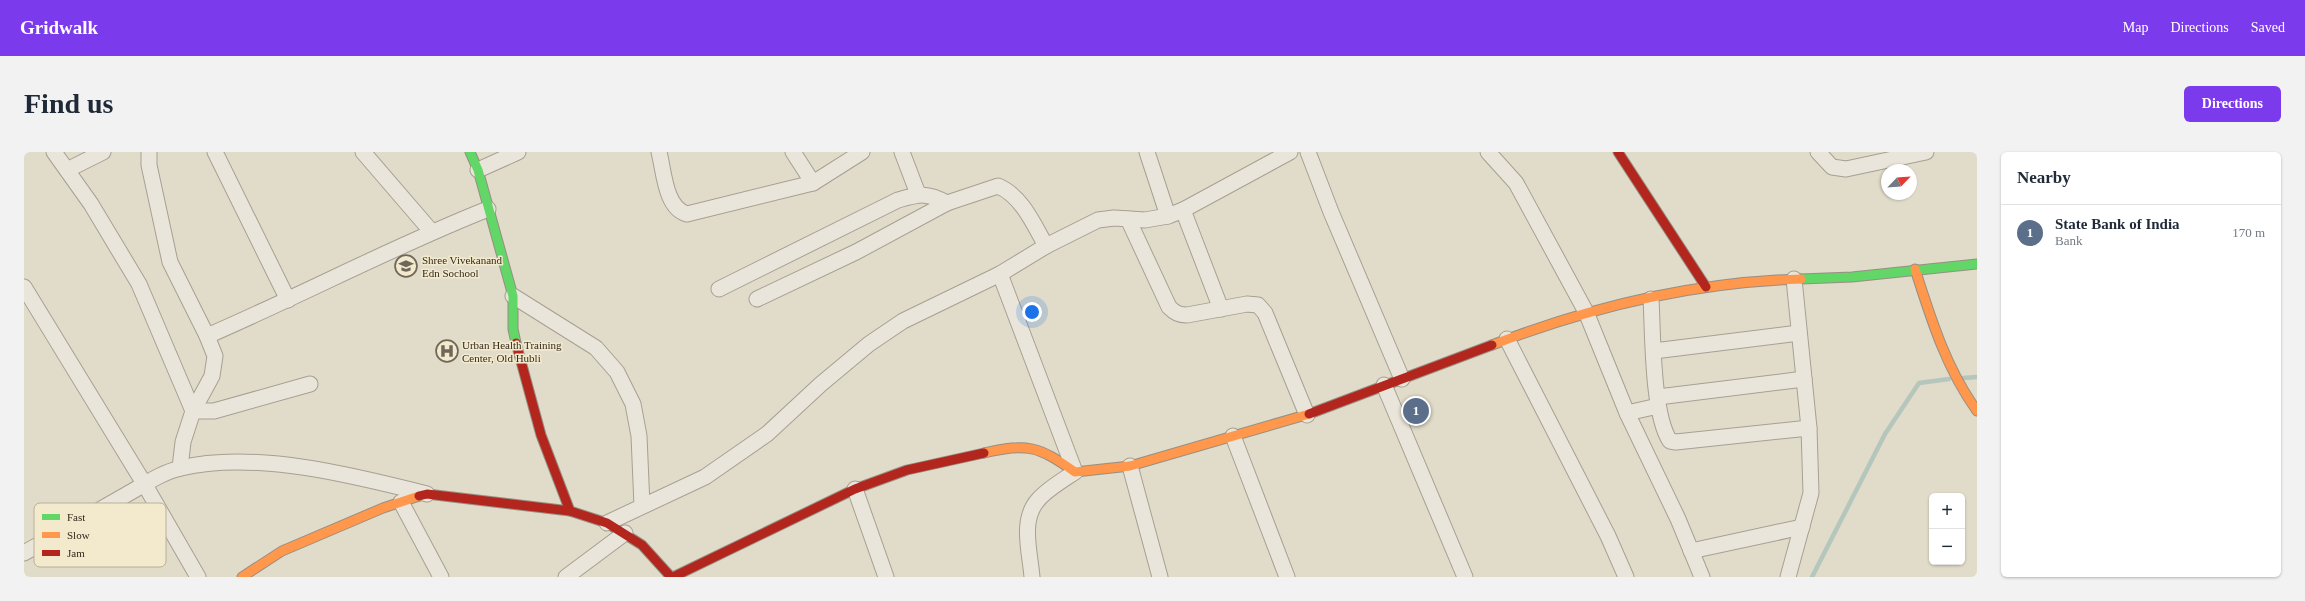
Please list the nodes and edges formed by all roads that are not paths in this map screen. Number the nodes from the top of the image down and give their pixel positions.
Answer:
1 (54, 152) edge
2 (103, 152) edge
3 (149, 152) edge
4 (215, 152) edge
5 (364, 152) edge
6 (470, 152) edge
7 (518, 152) edge
8 (659, 152) edge
9 (793, 152) edge
10 (862, 152) edge
11 (902, 152) edge
12 (1147, 152) edge
13 (1290, 152) edge
14 (1308, 152) edge
15 (1488, 152) edge
16 (1618, 152) edge
17 (1818, 152) edge
18 (1926, 152) edge
19 (67, 170) junction
20 (478, 170) junction
21 (812, 183) junction
22 (918, 194) junction
23 (947, 203) junction
24 (488, 208) junction
25 (1183, 210) junction
26 (1168, 216) junction
27 (1128, 219) junction
28 (431, 231) junction
29 (1046, 246) junction
30 (1977, 264) edge
31 (1915, 269) junction
32 (1000, 274) junction
33 (1794, 279) junction
34 (24, 287) edge
35 (1706, 287) junction
36 (719, 289) dead end
37 (513, 296) junction
38 (1651, 298) junction
39 (757, 299) dead end
40 (288, 300) junction
41 (1222, 309) junction
42 (1586, 312) junction
43 (1799, 333) junction
44 (208, 336) junction
45 (1507, 339) junction
46 (1654, 350) junction
47 (1402, 379) junction
48 (1804, 379) junction
49 (310, 384) dead end
50 (1384, 386) junction
51 (1658, 401) junction
52 (193, 411) junction
53 (1977, 411) edge
54 (1627, 413) junction
55 (1307, 415) junction
56 (1809, 428) junction
57 (1233, 436) junction
58 (1130, 466) junction
59 (180, 468) junction
60 (1075, 472) junction
61 (145, 485) junction
62 (855, 489) junction
63 (427, 494) junction
64 (401, 502) junction
65 (113, 503) edge
66 (155, 503) edge
67 (642, 506) junction
68 (570, 511) junction
69 (166, 521) edge
70 (607, 523) junction
71 (1802, 528) junction
72 (625, 533) junction
73 (34, 548) edge
74 (1691, 551) junction
75 (24, 554) edge
76 (198, 577) edge
77 (242, 577) edge
78 (441, 577) edge
79 (566, 577) edge
80 (672, 577) edge
81 (886, 577) edge
82 (1032, 577) edge
83 (1160, 577) edge
84 (1287, 577) edge
85 (1465, 577) edge
86 (1626, 577) edge
87 (1702, 577) edge
88 (1788, 577) edge

1 - 19 street
2 - 19 street
3 - 44 street
4 - 40 street
5 - 28 street
6 - 20 main road
7 - 20 street
8 - 21 street
9 - 21 street
10 - 21 street
11 - 22 street
12 - 26 street
13 - 25 street
14 - 47 street
15 - 42 street
16 - 35 main road
17 - 18 street
19 - 52 street
20 - 24 main road
22 - 23 street
22 - 36 street
23 - 29 street
23 - 39 street
24 - 28 street
24 - 37 main road
25 - 26 street
25 - 41 street
26 - 27 street
27 - 29 street
27 - 41 street
28 - 40 street
29 - 32 street
30 - 31 main road
31 - 33 main road
31 - 53 main road
32 - 60 street
32 - 67 street
33 - 35 main road
33 - 43 street
34 - 61 street
35 - 38 main road
37 - 67 street
37 - 68 main road
38 - 42 main road
38 - 46 street
40 - 44 street
41 - 55 street
42 - 45 main road
42 - 54 street
43 - 46 street
43 - 48 street
44 - 52 street
45 - 47 main road
45 - 86 street
46 - 51 street
47 - 50 main road
48 - 51 street
48 - 56 street
49 - 52 street
50 - 55 main road
50 - 85 street
51 - 54 street
51 - 56 street
52 - 59 street
54 - 74 street
55 - 57 main road
56 - 71 street
57 - 58 main road
57 - 84 street
58 - 60 main road
58 - 83 street
59 - 61 street
59 - 63 street
60 - 62 main road
60 - 82 street
61 - 65 street
61 - 66 street
62 - 80 main road
62 - 81 street
63 - 64 main road
63 - 68 main road
64 - 77 main road
64 - 78 street
67 - 70 street
68 - 70 main road
69 - 76 street
70 - 72 main road
71 - 74 street
71 - 88 street
72 - 79 street
72 - 80 main road
73 - 75 street
74 - 87 street

